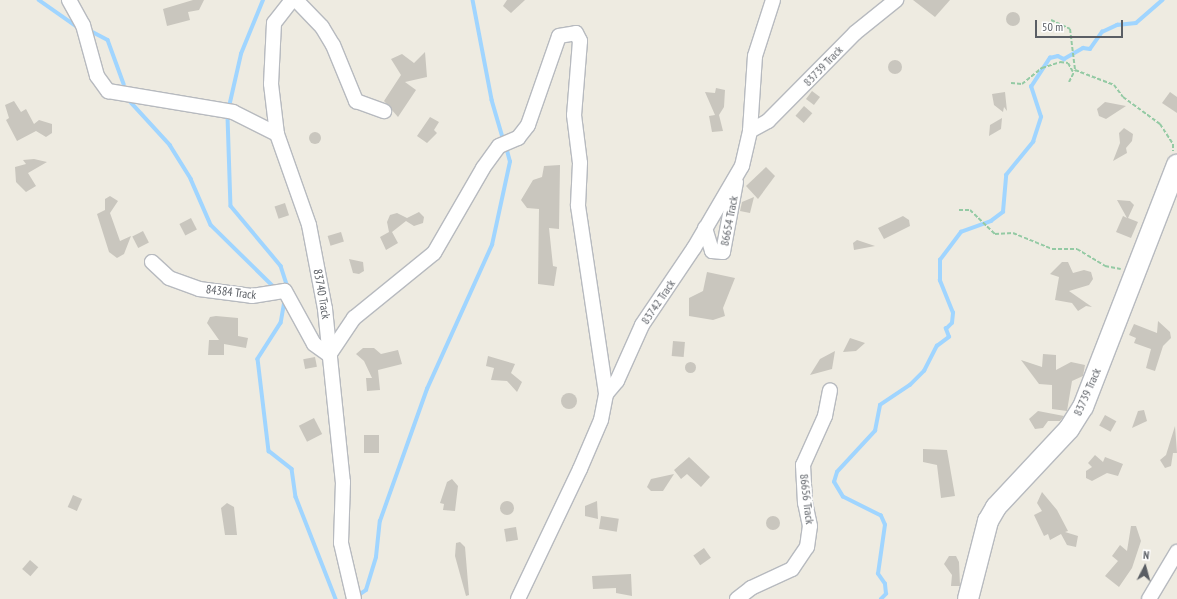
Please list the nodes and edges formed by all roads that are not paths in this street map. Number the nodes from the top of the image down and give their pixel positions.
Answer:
1 (69, 0) edge
2 (292, 0) edge
3 (296, 0) edge
4 (772, 0) edge
5 (896, 0) edge
6 (384, 111) dead end
7 (750, 131) junction
8 (277, 134) junction
9 (1176, 167) edge
10 (737, 177) junction
11 (705, 228) junction
12 (152, 262) dead end
13 (329, 355) junction
14 (830, 390) dead end
15 (606, 394) junction
16 (1177, 552) edge
17 (354, 599) edge
18 (518, 599) edge
19 (737, 599) edge
20 (968, 599) edge
21 (1149, 599) edge

1 - 8 street
2 - 8 street, 83740 Track
3 - 6 street
4 - 7 street, 83742 Track
5 - 7 street, 83739 Track
7 - 10 street, 83742 Track
8 - 13 street, 83740 Track
9 - 20 street, 83739 Track
10 - 11 street, 83742 Track
10 - 11 street, 86654 Track
11 - 15 street, 83742 Track
12 - 13 street, 84384 Track
13 - 15 street
13 - 17 street, 83740 Track
14 - 19 street, 86656 Track
15 - 18 street, 83742 Track
16 - 21 street

